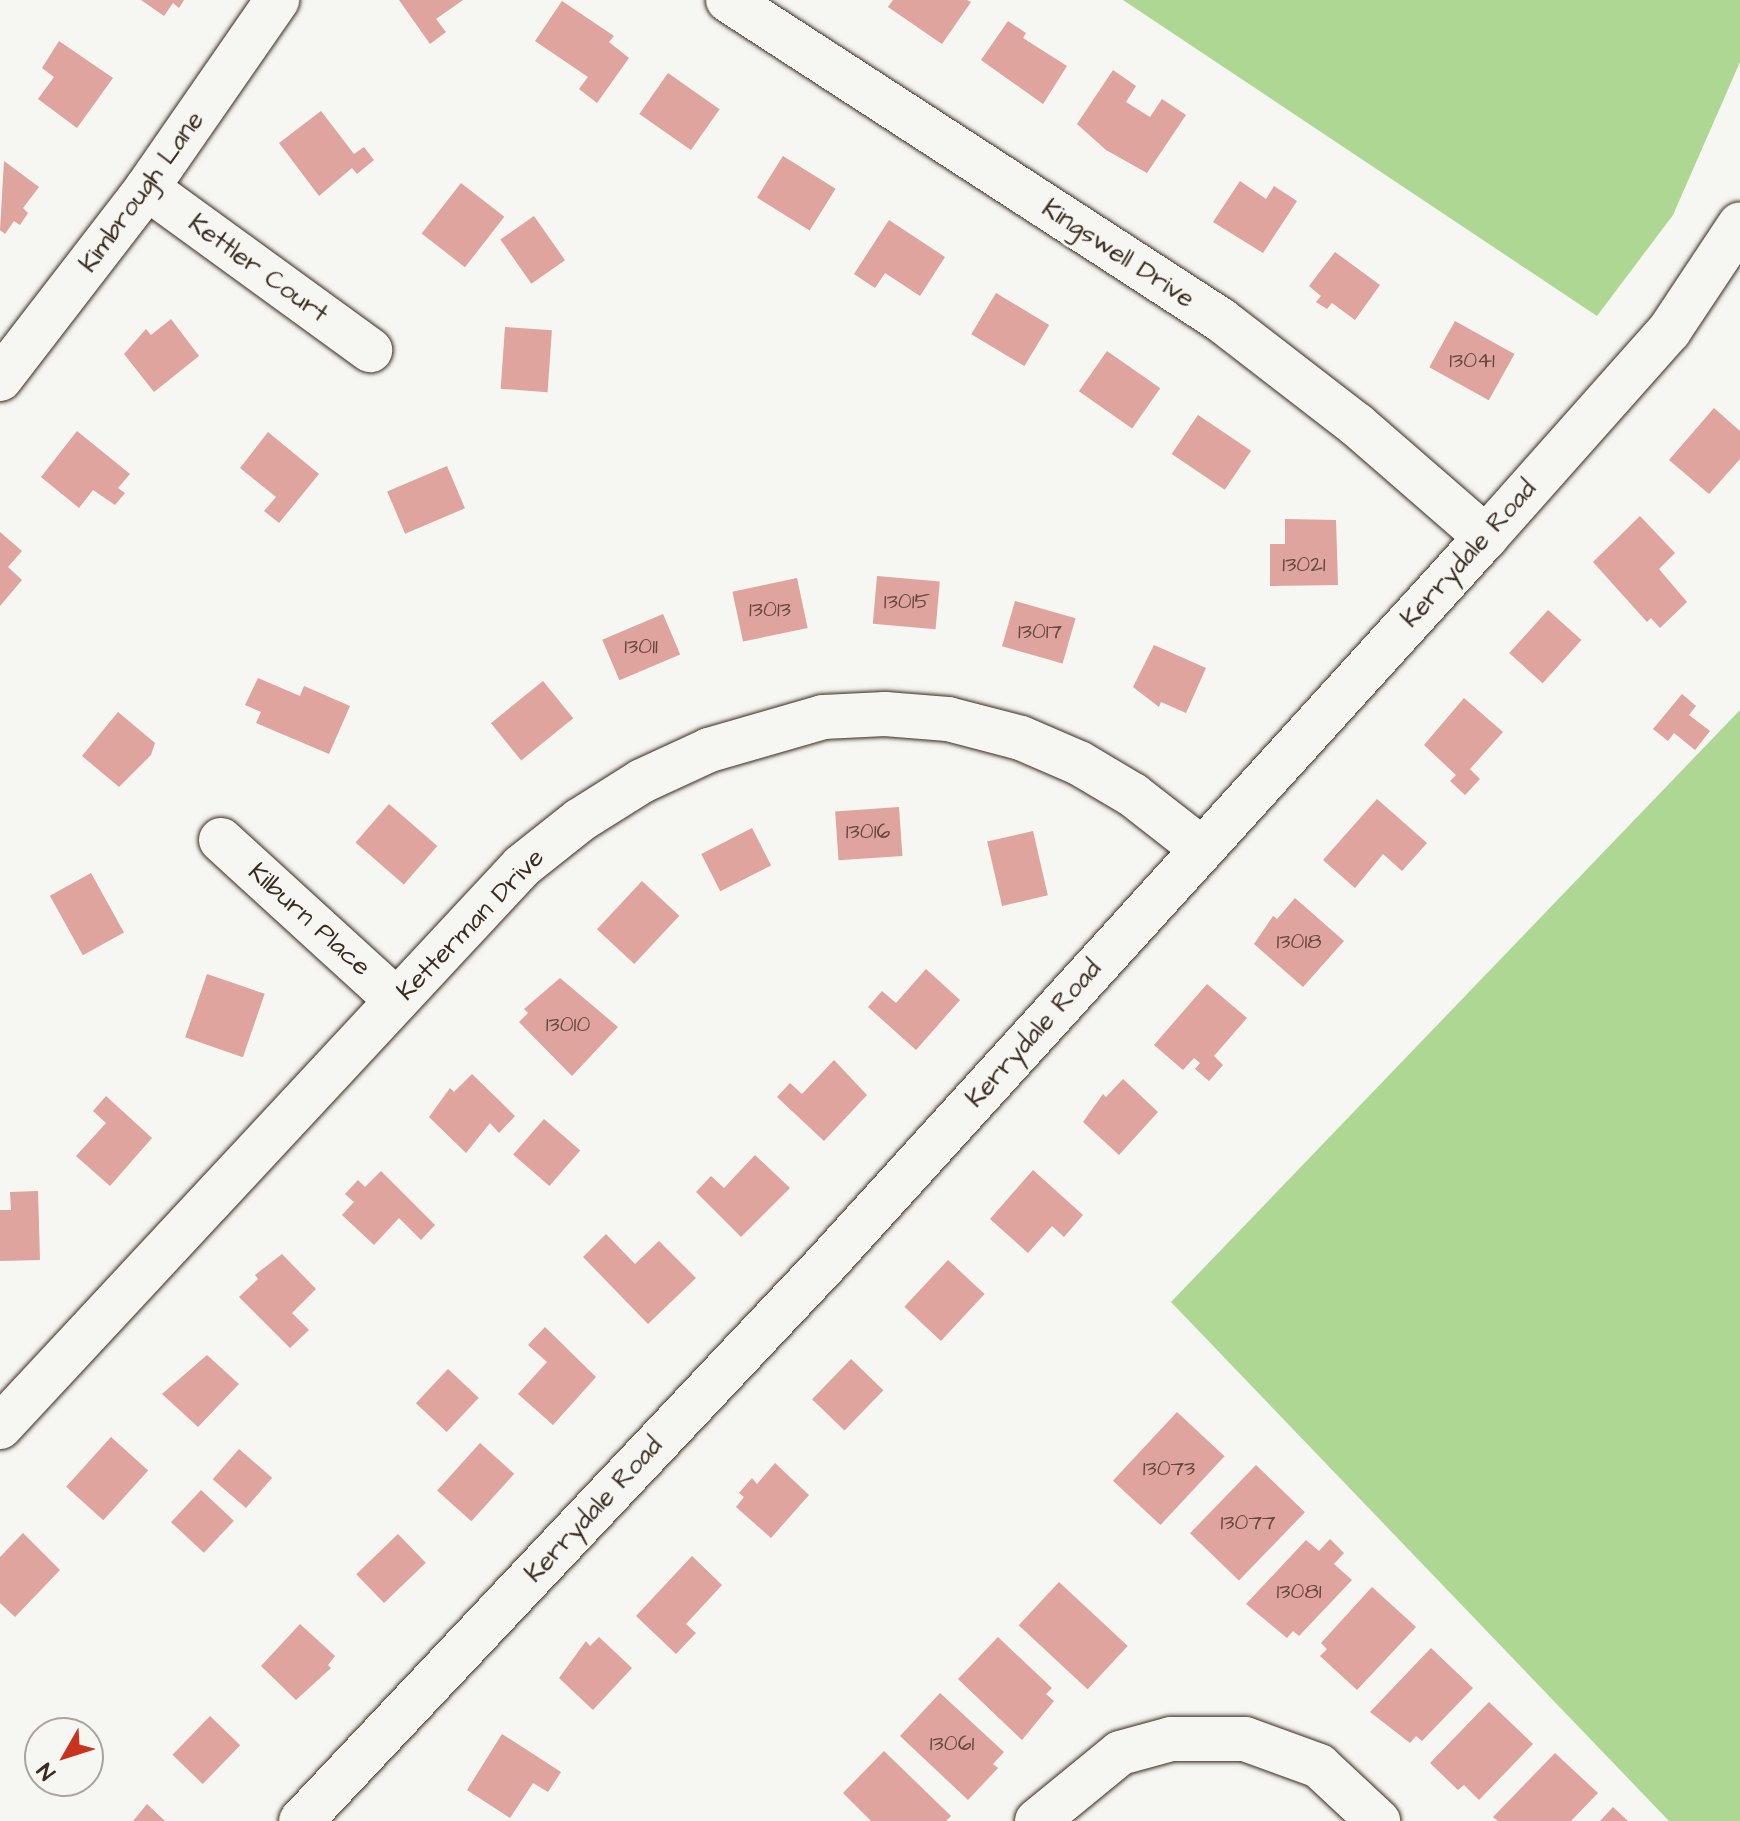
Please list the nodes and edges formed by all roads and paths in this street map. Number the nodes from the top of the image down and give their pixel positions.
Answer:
1 (277, 0) edge
2 (728, 0) edge
3 (147, 188) junction
4 (1740, 224) edge
5 (370, 350) dead end
6 (0, 379) edge
7 (1486, 537) junction
8 (221, 840) dead end
9 (1202, 849) junction
10 (396, 1000) junction
11 (4, 1413) edge
12 (301, 1821) edge
13 (1037, 1821) edge
14 (1378, 1821) edge

1 - 3 street, Kimbrough Lane
2 - 7 street, Kingswell Drive
3 - 5 street, Kettler Court
3 - 6 street, Kimbrough Lane
4 - 7 street, Kerrydale Road
7 - 9 street, Kerrydale Road
8 - 10 street, Kilburn Place
9 - 10 street, Ketterman Drive
9 - 12 street, Kerrydale Road
10 - 11 street, Ketterman Drive
13 - 14 street

